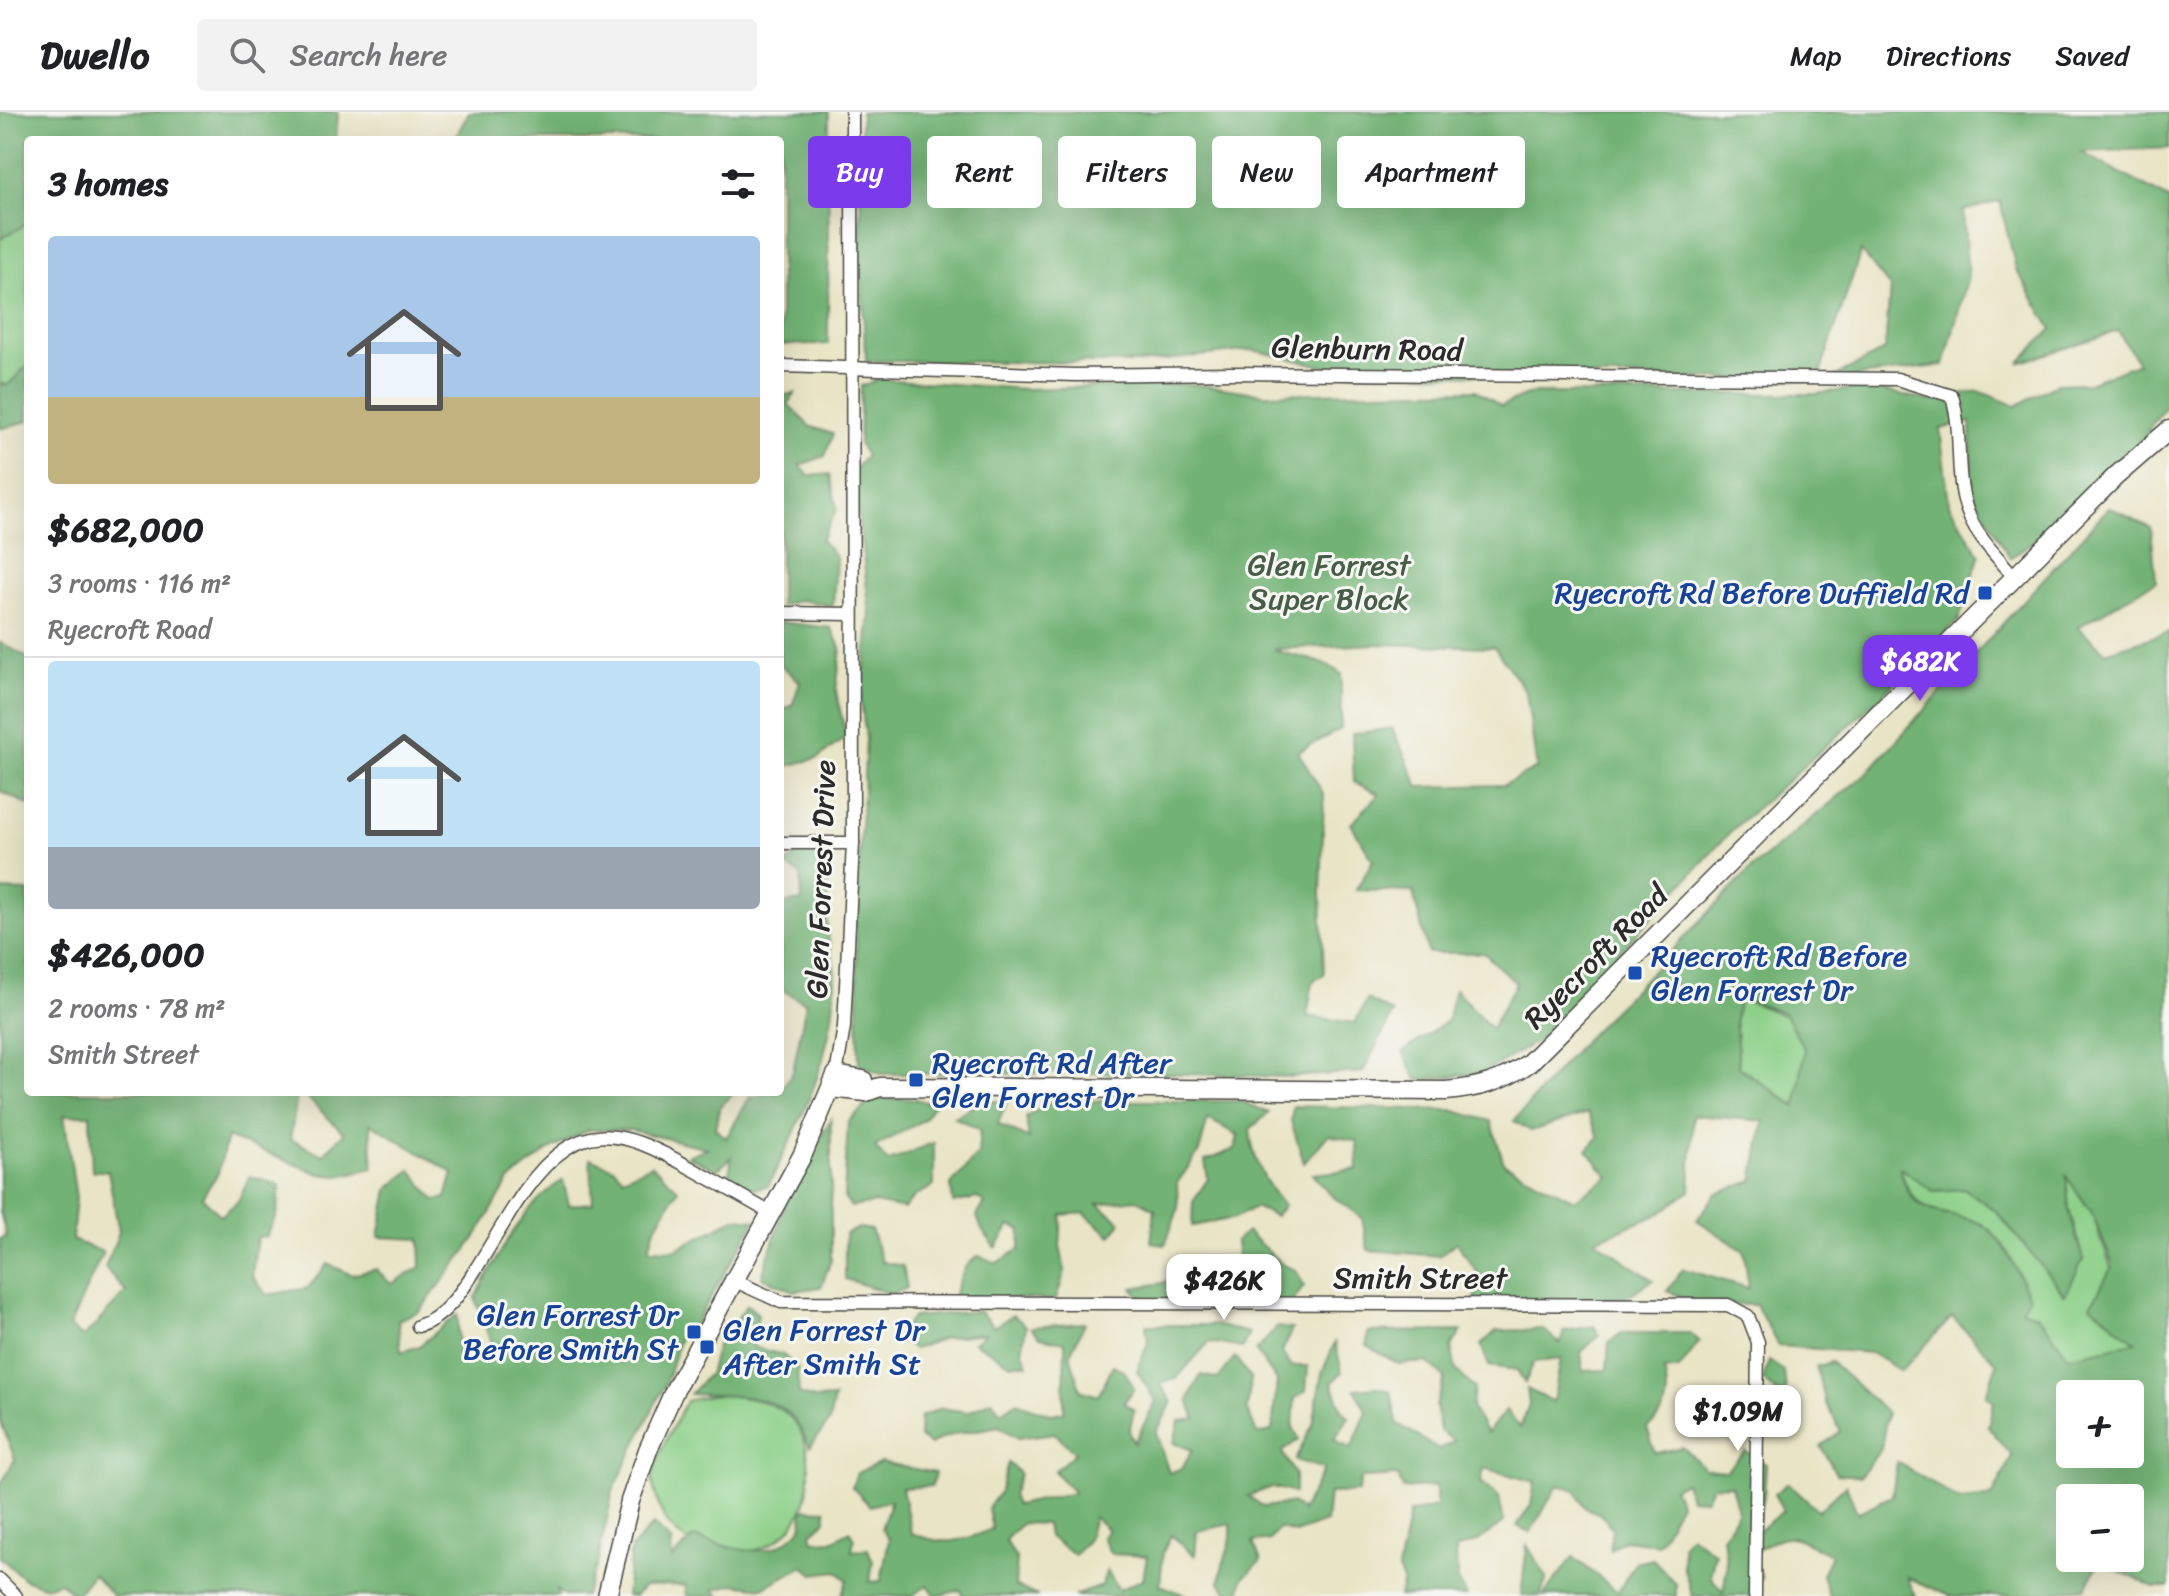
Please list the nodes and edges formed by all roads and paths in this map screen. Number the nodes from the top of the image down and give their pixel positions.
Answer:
1 (852, 112) edge
2 (784, 366) edge
3 (851, 366) junction
4 (2169, 430) edge
5 (2015, 578) junction
6 (784, 613) edge
7 (852, 614) junction
8 (784, 843) edge
9 (853, 843) junction
10 (834, 1082) junction
11 (769, 1212) junction
12 (733, 1280) junction
13 (418, 1326) dead end
14 (0, 1580) edge
15 (16, 1596) edge
16 (607, 1596) edge
17 (1755, 1596) edge

1 - 3 street, Glen Forrest Drive
2 - 3 street, Glenburn Road
3 - 5 street, Glenburn Road
3 - 7 street, Glen Forrest Drive
4 - 5 street, Ryecroft Road
5 - 10 street, Ryecroft Road
6 - 7 street
7 - 9 street, Glen Forrest Drive
8 - 9 street
9 - 10 street, Glen Forrest Drive
10 - 11 street, Glen Forrest Drive
11 - 12 street, Glen Forrest Drive
11 - 13 street
12 - 16 street, Glen Forrest Drive
12 - 17 street, Smith Street
14 - 15 street

